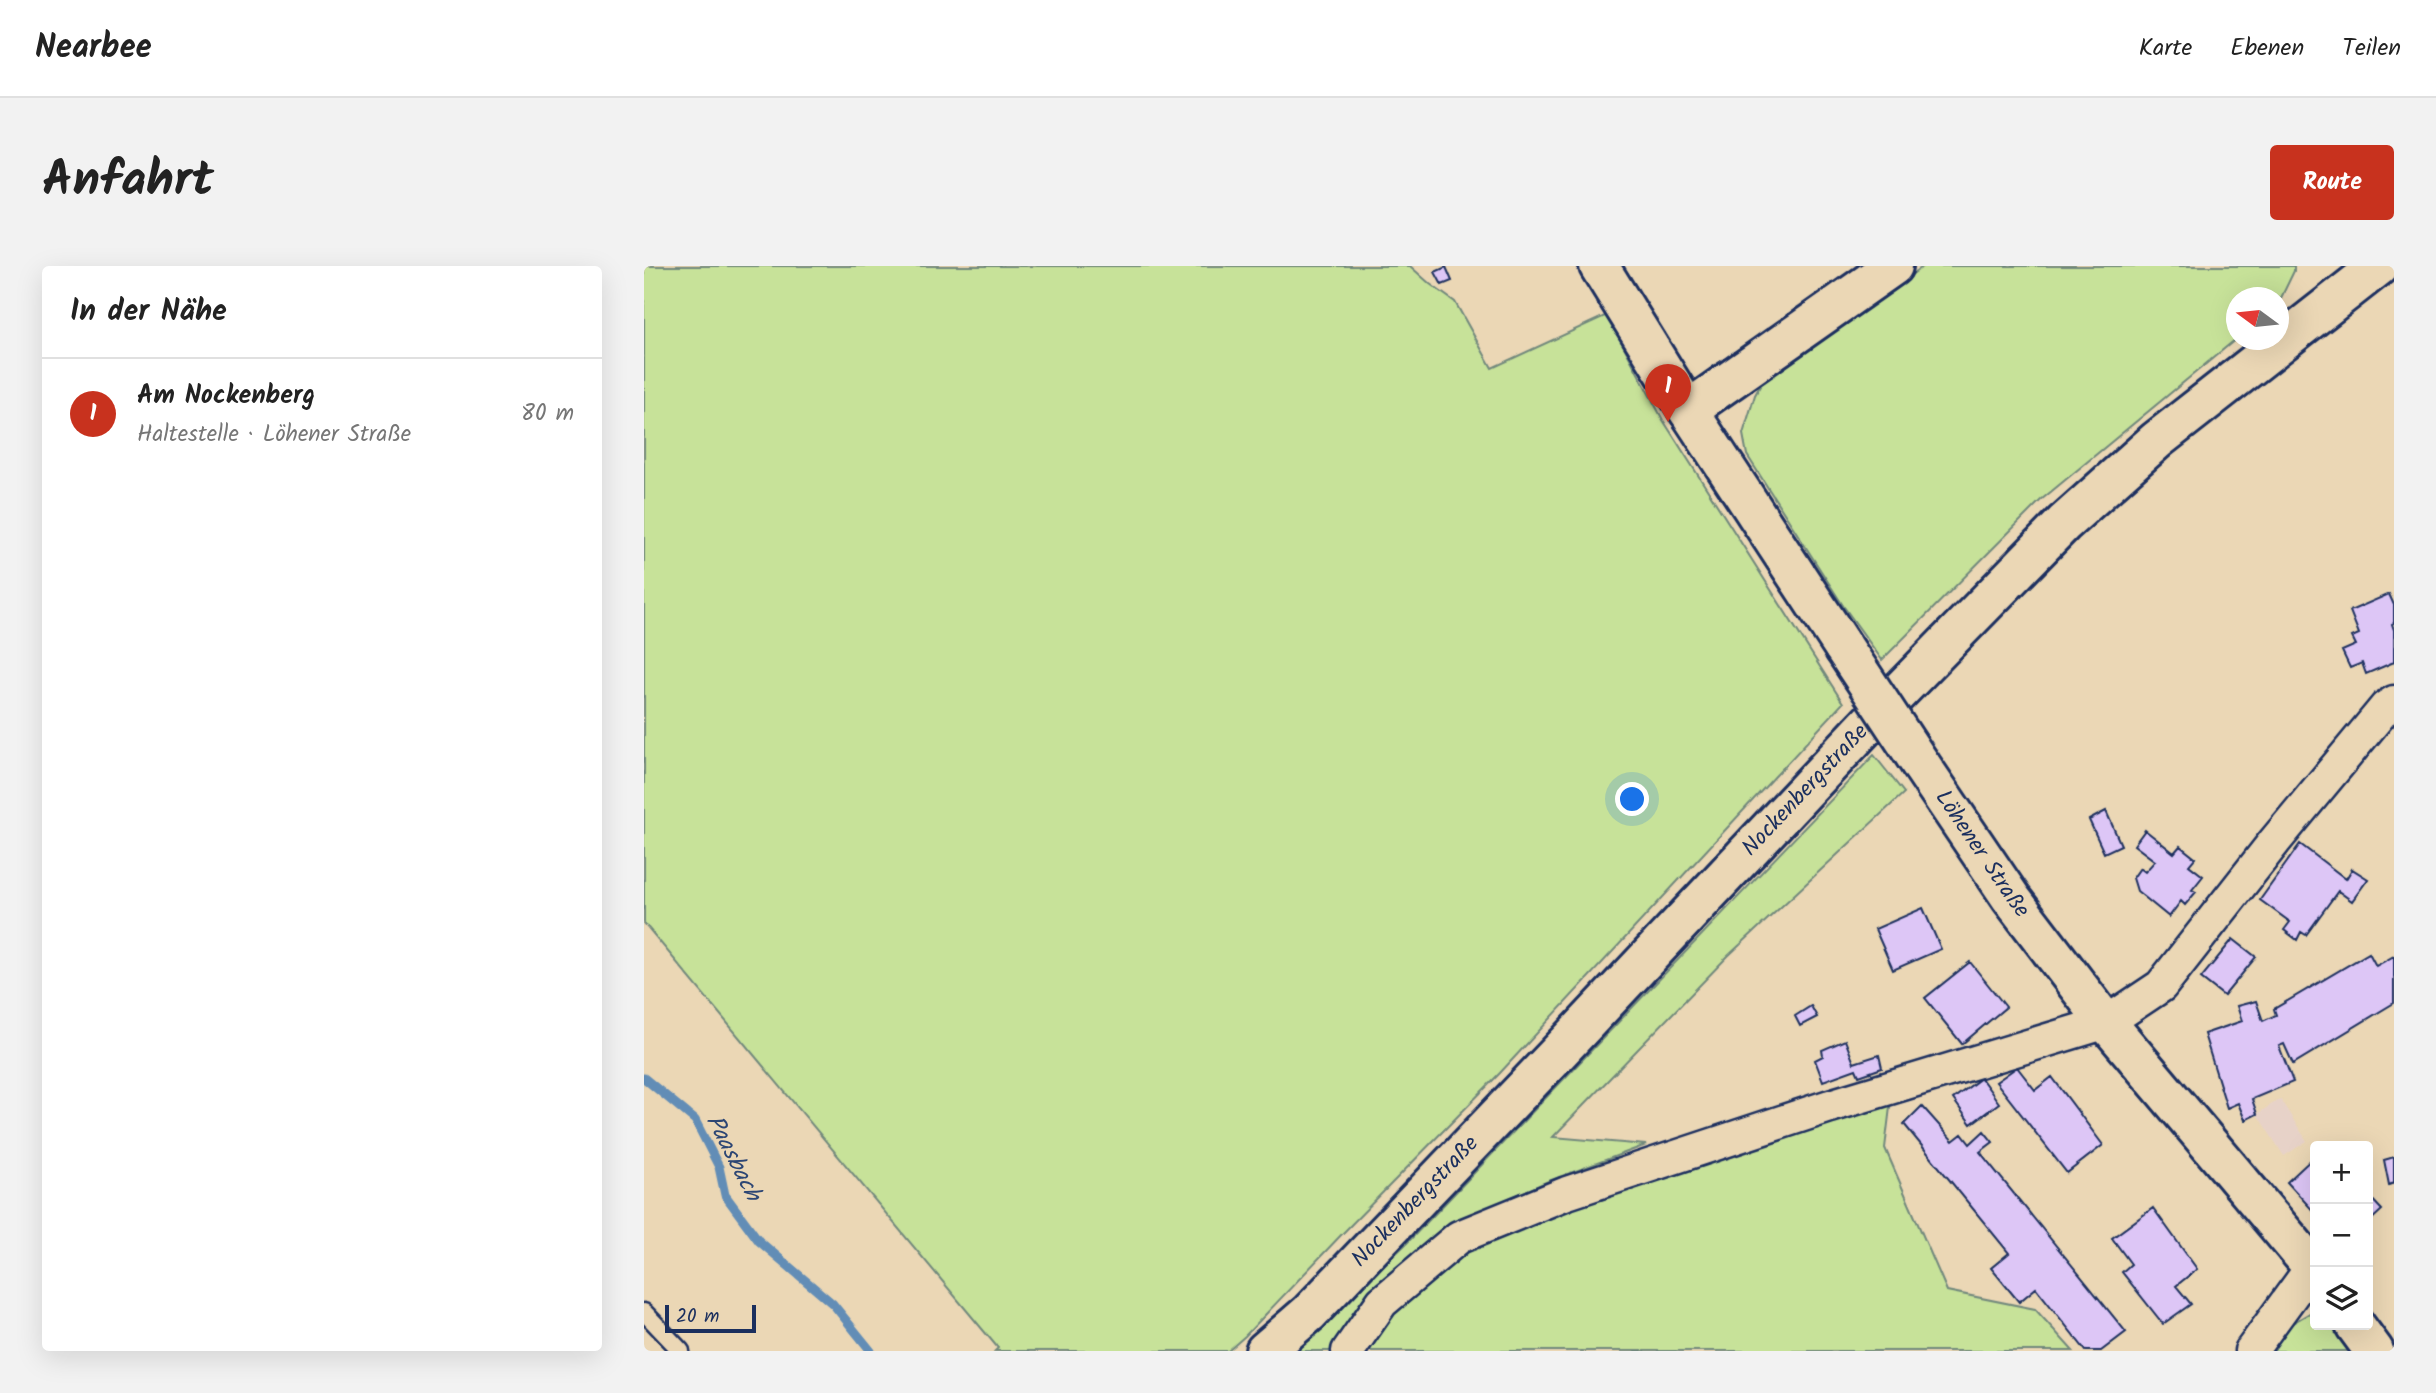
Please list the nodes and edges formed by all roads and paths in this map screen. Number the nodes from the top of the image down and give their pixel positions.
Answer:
1 (1599, 266) edge
2 (1893, 266) edge
3 (2356, 274) edge
4 (1688, 410) junction
5 (2394, 702) edge
6 (2107, 1022) junction
7 (2313, 1267) edge
8 (2310, 1273) edge
9 (644, 1312) edge
10 (2359, 1330) edge
11 (681, 1351) edge
12 (1265, 1351) edge
13 (1348, 1351) edge
14 (2250, 1351) edge
15 (2374, 1351) edge

1 - 4 street, Löhener Straße
2 - 4 street
3 - 12 street, Nockenbergstraße
4 - 6 street, Löhener Straße, bridge
5 - 6 street, Nockenbergstraße
6 - 7 street, Löhener Straße
6 - 13 street, Nockenbergstraße
8 - 14 street
9 - 11 lane
10 - 15 street

